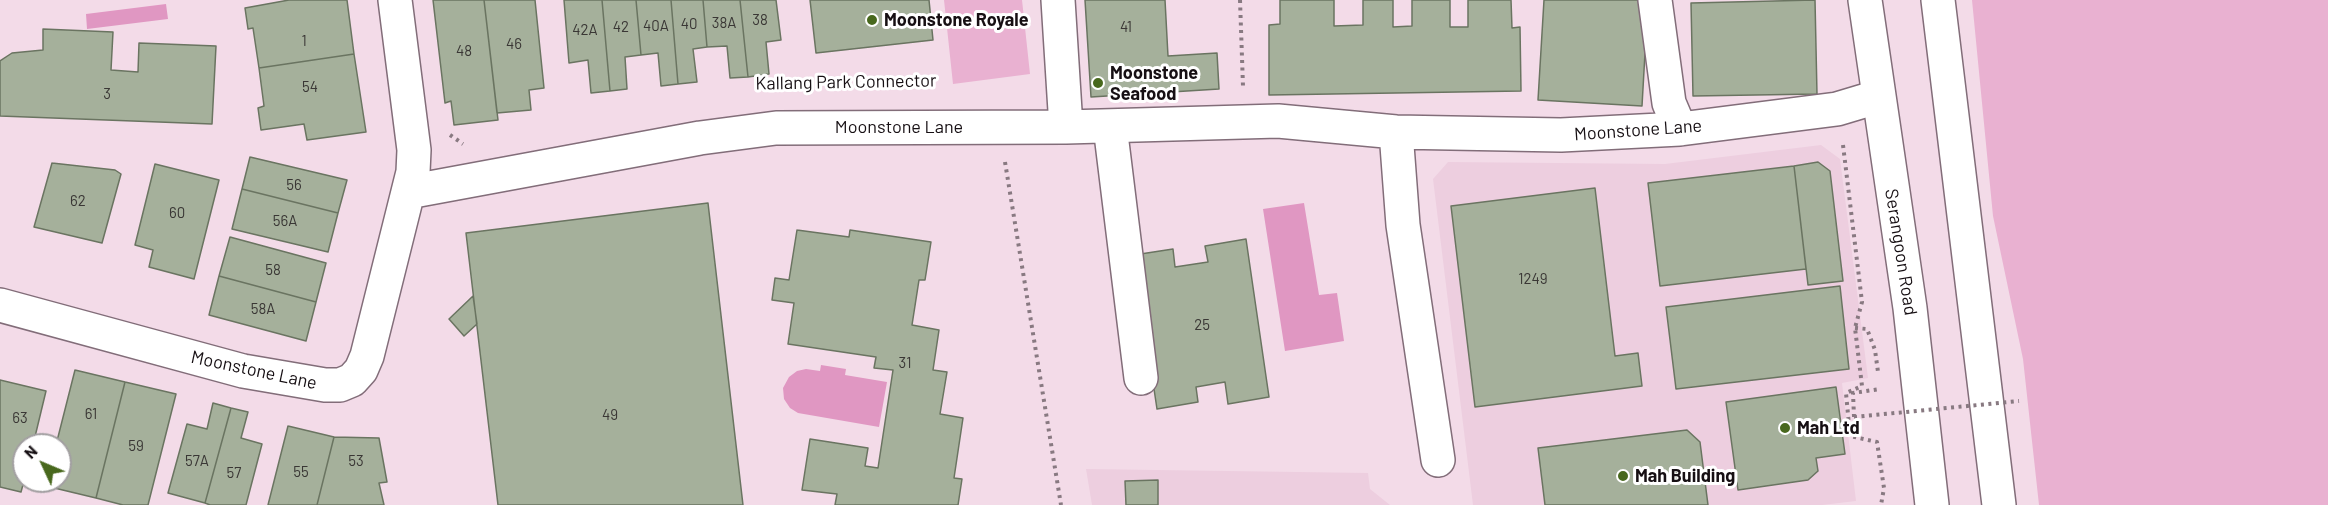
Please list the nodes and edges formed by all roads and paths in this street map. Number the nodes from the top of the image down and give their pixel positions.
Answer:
1 (395, 0) edge
2 (1058, 0) edge
3 (1240, 0) edge
4 (1655, 0) edge
5 (1865, 0) edge
6 (1938, 0) edge
7 (1877, 97) junction
8 (1837, 109) junction
9 (1244, 122) junction
10 (1110, 126) junction
11 (999, 127) junction
12 (1066, 127) junction
13 (1680, 129) junction
14 (445, 132) dead end
15 (1396, 132) junction
16 (473, 142) dead end
17 (408, 192) junction
18 (0, 305) edge
19 (1855, 328) junction
20 (1141, 378) dead end
21 (2019, 401) dead end
22 (1438, 460) dead end
23 (1061, 505) edge
24 (1881, 505) edge
25 (1932, 505) edge
26 (1999, 505) edge

1 - 17 street, Moonstone Lane
2 - 12 street
3 - 9 path
4 - 13 street
5 - 7 street, Serangoon Road
6 - 26 street
7 - 8 street, Moonstone Lane
7 - 25 street, Serangoon Road
8 - 13 street, Moonstone Lane
8 - 19 path
9 - 10 street, Moonstone Lane
9 - 15 street, Moonstone Lane
10 - 12 street, Moonstone Lane
10 - 20 street
11 - 12 street, Moonstone Lane
11 - 17 street, Moonstone Lane
11 - 23 path
13 - 15 street, Moonstone Lane
14 - 16 path
15 - 22 street
17 - 18 street, Moonstone Lane
19 - 21 path, bridge
19 - 24 path

